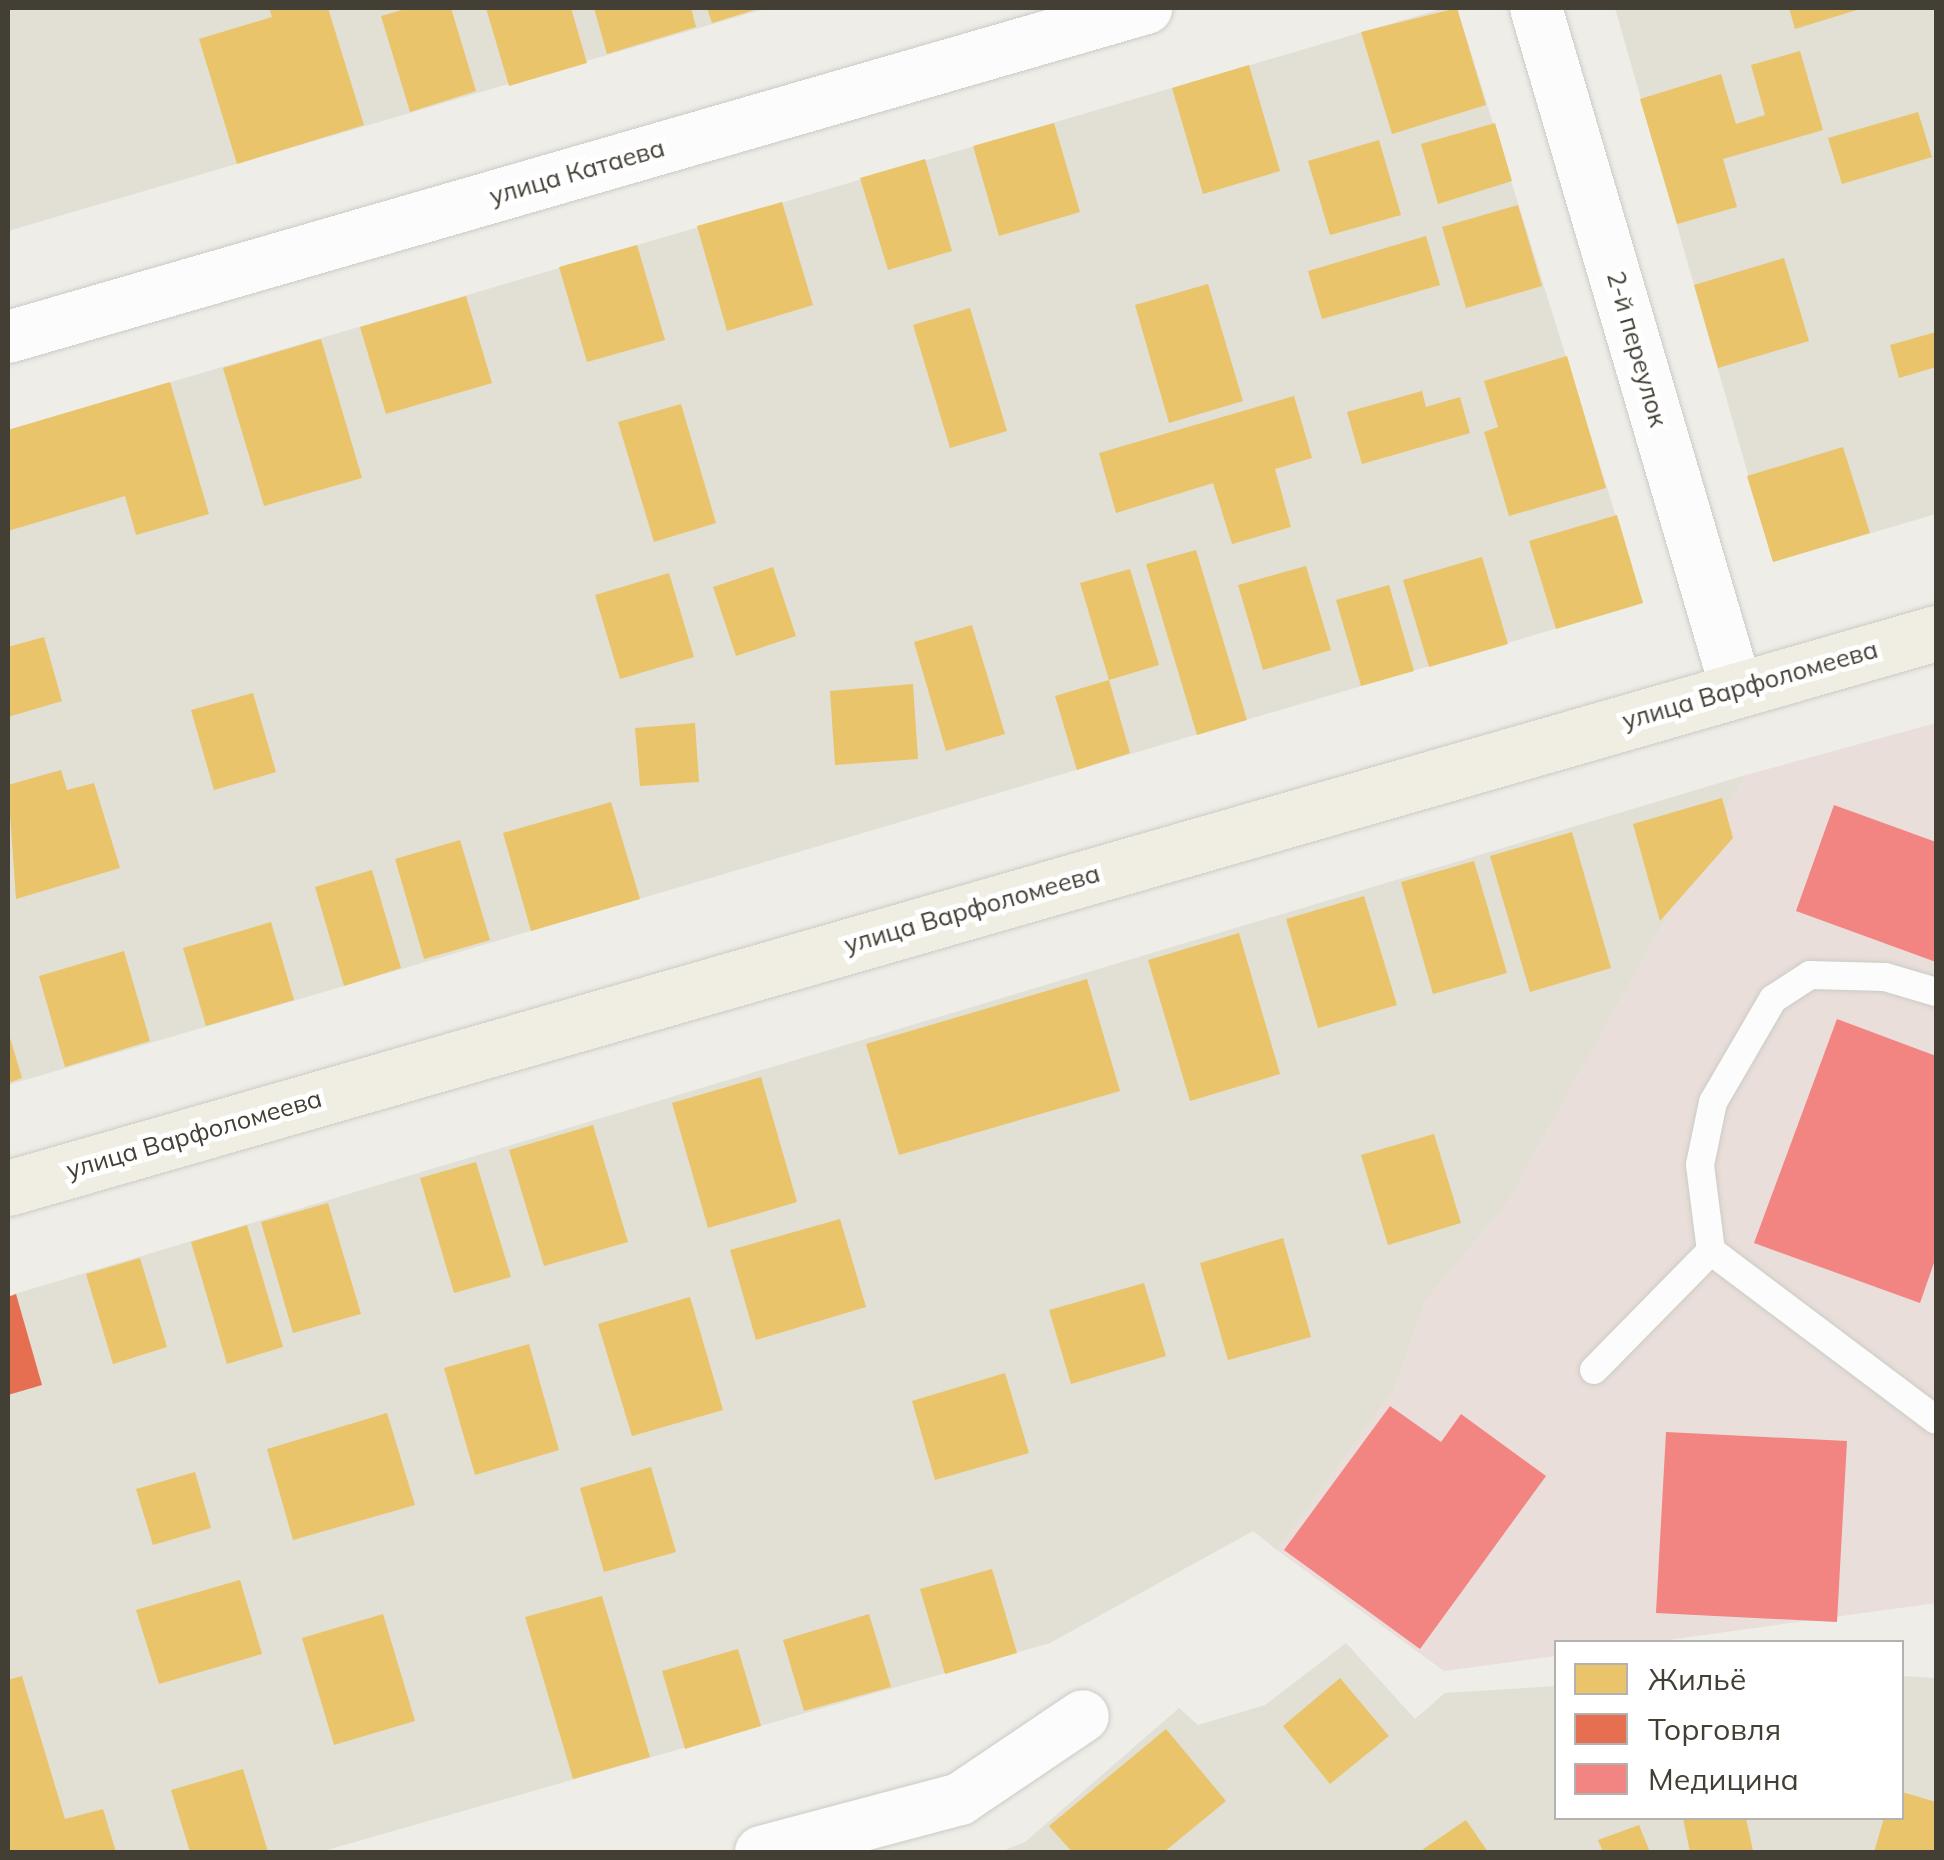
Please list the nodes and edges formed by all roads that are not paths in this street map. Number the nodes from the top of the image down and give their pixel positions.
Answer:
1 (1146, 8) edge
2 (1536, 8) edge
3 (8, 337) edge
4 (1936, 632) edge
5 (1737, 691) junction
6 (1936, 992) edge
7 (8, 1188) edge
8 (1711, 1251) junction
9 (1594, 1370) dead end
10 (1936, 1420) edge
11 (1083, 1716) dead end
12 (760, 1852) edge

1 - 3 street, улица Катаева
2 - 5 street, 2-й переулок
4 - 5 main road, улица Варфоломеева
5 - 7 main road, улица Варфоломеева
6 - 8 lane
8 - 9 lane
8 - 10 lane
11 - 12 street

